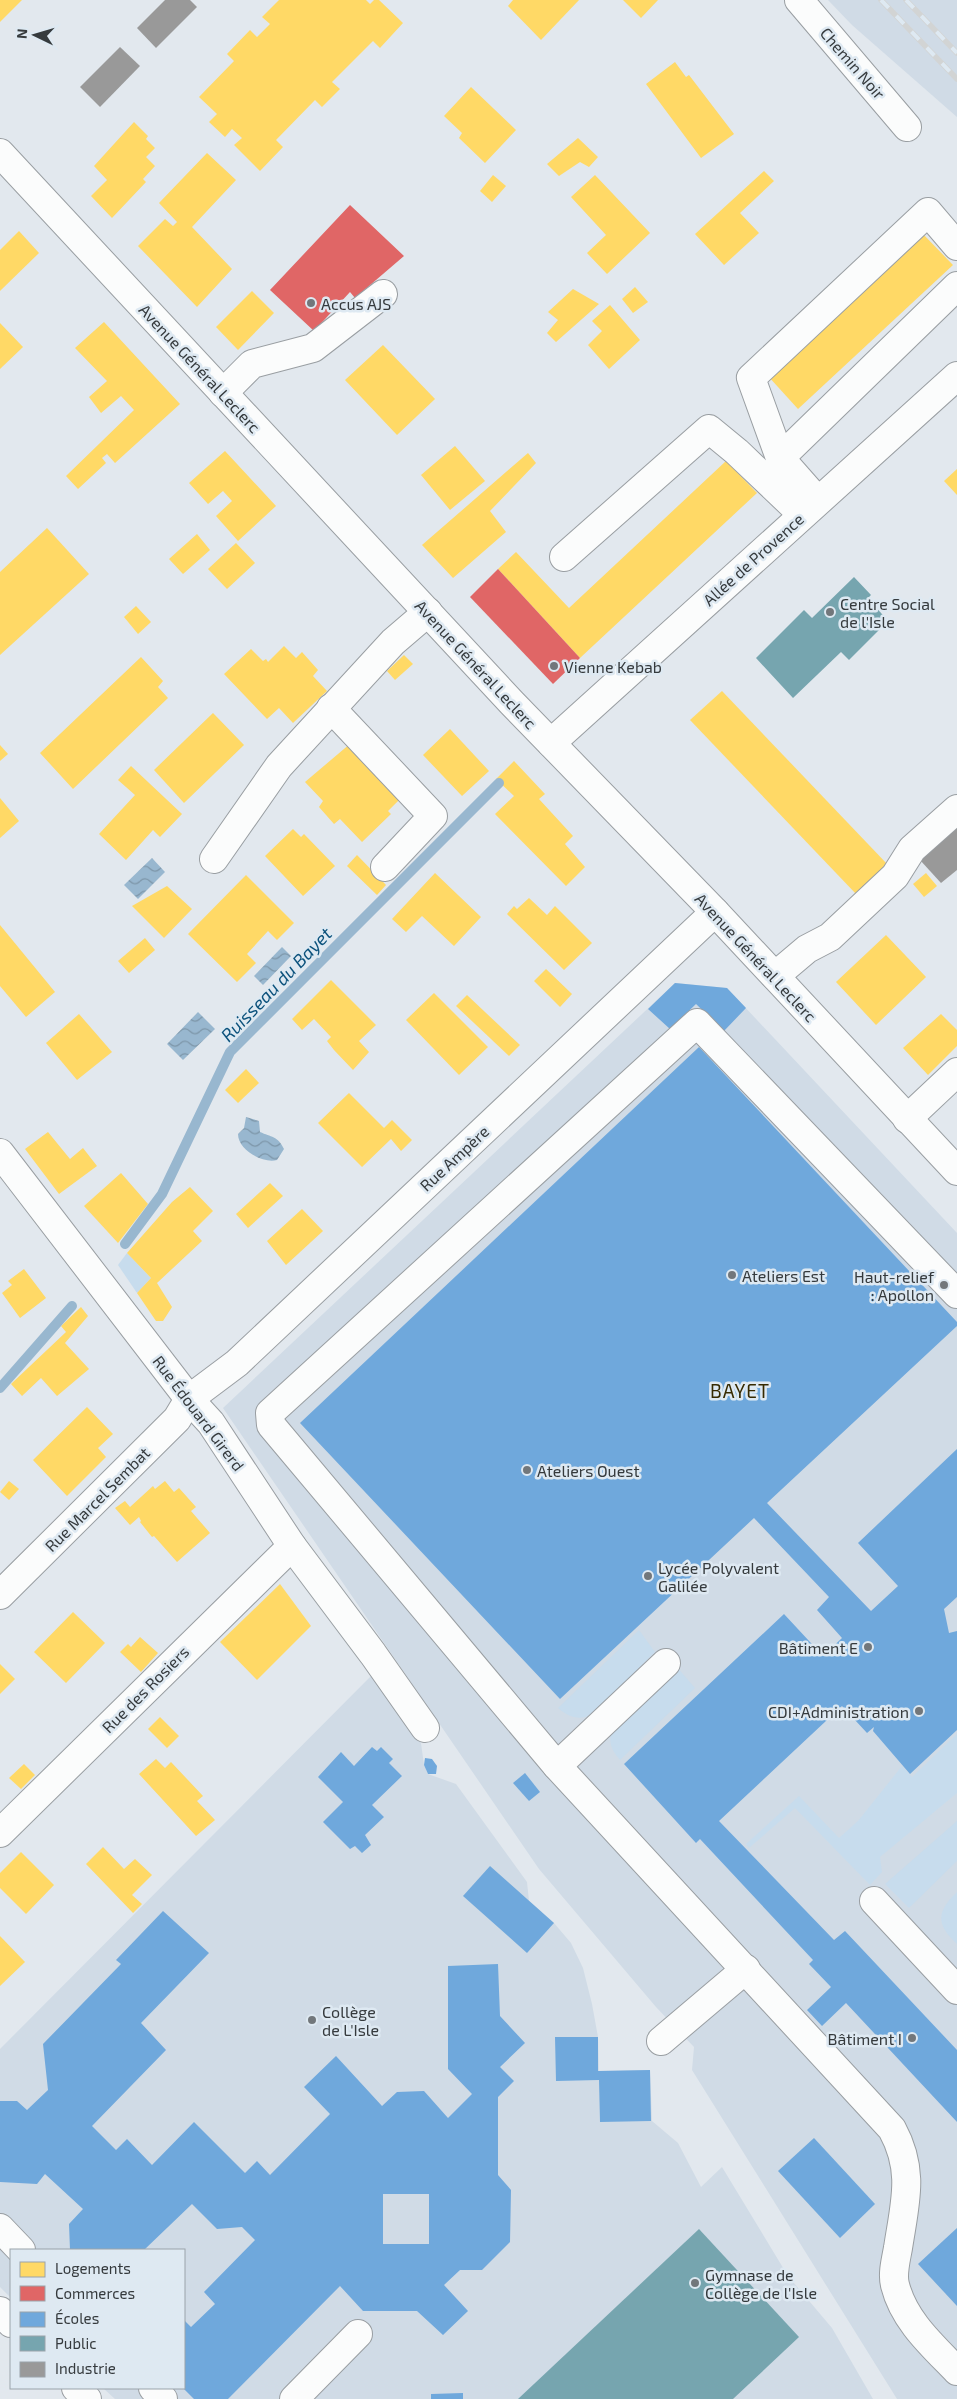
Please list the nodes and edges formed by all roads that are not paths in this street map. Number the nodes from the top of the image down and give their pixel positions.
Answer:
1 (799, 0) edge
2 (908, 127) dead end
3 (0, 153) edge
4 (957, 246) edge
5 (957, 286) edge
6 (383, 294) dead end
7 (957, 376) edge
8 (223, 393) junction
9 (780, 458) junction
10 (810, 507) junction
11 (564, 556) dead end
12 (428, 612) junction
13 (331, 708) junction
14 (550, 744) junction
15 (957, 809) edge
16 (214, 859) dead end
17 (385, 867) dead end
18 (715, 912) junction
19 (775, 976) junction
20 (957, 1072) edge
21 (907, 1119) junction
22 (0, 1153) edge
23 (957, 1172) edge
24 (957, 1294) edge
25 (189, 1399) junction
26 (292, 1546) junction
27 (0, 1595) edge
28 (666, 1663) dead end
29 (424, 1728) dead end
30 (557, 1766) junction
31 (0, 1833) edge
32 (874, 1901) dead end
33 (746, 1969) junction
34 (957, 1990) edge
35 (661, 2042) dead end
36 (0, 2228) edge
37 (20, 2249) edge
38 (0, 2311) edge
39 (10, 2322) edge
40 (358, 2334) dead end
41 (957, 2371) edge
42 (77, 2389) edge
43 (154, 2389) edge
44 (87, 2399) edge
45 (163, 2399) edge
46 (294, 2399) edge

1 - 2 street, Chemin Noir
3 - 8 street, Avenue Général Leclerc
4 - 9 street
5 - 9 street
6 - 8 street
7 - 10 street, Allée de Provence
8 - 12 street, Avenue Général Leclerc
9 - 10 street
10 - 11 street
10 - 14 street, Allée de Provence
12 - 13 street
12 - 14 street, Avenue Général Leclerc
13 - 16 street
13 - 17 street
14 - 18 street, Avenue Général Leclerc
15 - 19 street
18 - 19 street, Avenue Général Leclerc
18 - 25 street, Rue Ampère
19 - 21 street, Avenue Général Leclerc
20 - 21 street
21 - 23 street, Avenue Général Leclerc
22 - 25 street, Rue Édouard Girerd
24 - 30 street
25 - 26 street, Rue Édouard Girerd
25 - 27 street, Rue Marcel Sembat
26 - 29 street, Rue Édouard Girerd
26 - 31 street, Rue des Rosiers
28 - 30 street
30 - 33 street
32 - 34 street
33 - 35 street
33 - 41 street
36 - 37 street
38 - 39 street
40 - 46 street
42 - 44 street
43 - 45 street

